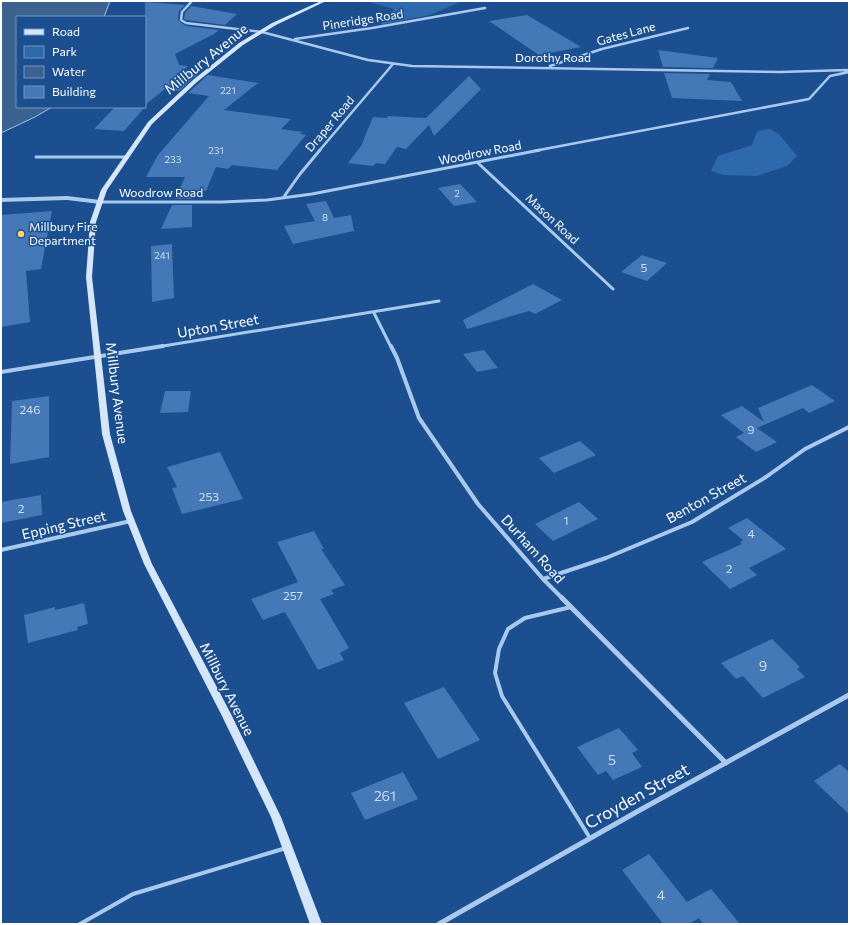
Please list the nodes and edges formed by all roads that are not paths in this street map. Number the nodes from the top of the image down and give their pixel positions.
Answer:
1 (192, 1) edge
2 (324, 1) edge
3 (484, 8) dead end
4 (688, 28) dead end
5 (262, 32) junction
6 (292, 40) junction
7 (393, 64) junction
8 (546, 67) junction
9 (849, 71) edge
10 (36, 157) dead end
11 (126, 157) junction
12 (478, 163) junction
13 (283, 198) junction
14 (1, 200) edge
15 (100, 202) junction
16 (613, 289) dead end
17 (439, 301) dead end
18 (374, 313) junction
19 (99, 357) junction
20 (1, 372) edge
21 (849, 427) edge
22 (131, 522) junction
23 (1, 550) edge
24 (543, 579) junction
25 (571, 607) junction
26 (849, 695) edge
27 (726, 763) junction
28 (590, 838) junction
29 (287, 848) junction
30 (80, 924) edge
31 (316, 924) edge
32 (439, 924) edge

1 - 5 street, Dorothy Road
2 - 5 main road, Millbury Avenue
3 - 6 street, Pineridge Road
4 - 8 street, Gates Lane
5 - 6 street, Dorothy Road
5 - 11 main road, Millbury Avenue
6 - 7 street, Dorothy Road
7 - 8 street, Dorothy Road
7 - 13 street, Draper Road
8 - 9 street, Dorothy Road
9 - 12 street, Woodrow Road
10 - 11 street
11 - 15 main road, Millbury Avenue
12 - 13 street, Woodrow Road
12 - 16 street, Mason Road
13 - 15 street, Woodrow Road
14 - 15 street
15 - 19 main road, Millbury Avenue
17 - 18 street, Upton Street
18 - 19 street, Upton Street
18 - 24 street, Durham Road
19 - 20 street, Upton Street
19 - 22 main road, Millbury Avenue
21 - 24 street, Benton Street
22 - 23 street, Epping Street
22 - 29 main road, Millbury Avenue
24 - 25 street, Durham Road
25 - 27 street, Durham Road
25 - 28 lane
26 - 27 street, Croyden Street
27 - 28 street, Croyden Street
28 - 32 street, Croyden Street
29 - 30 lane
29 - 31 main road, Millbury Avenue

